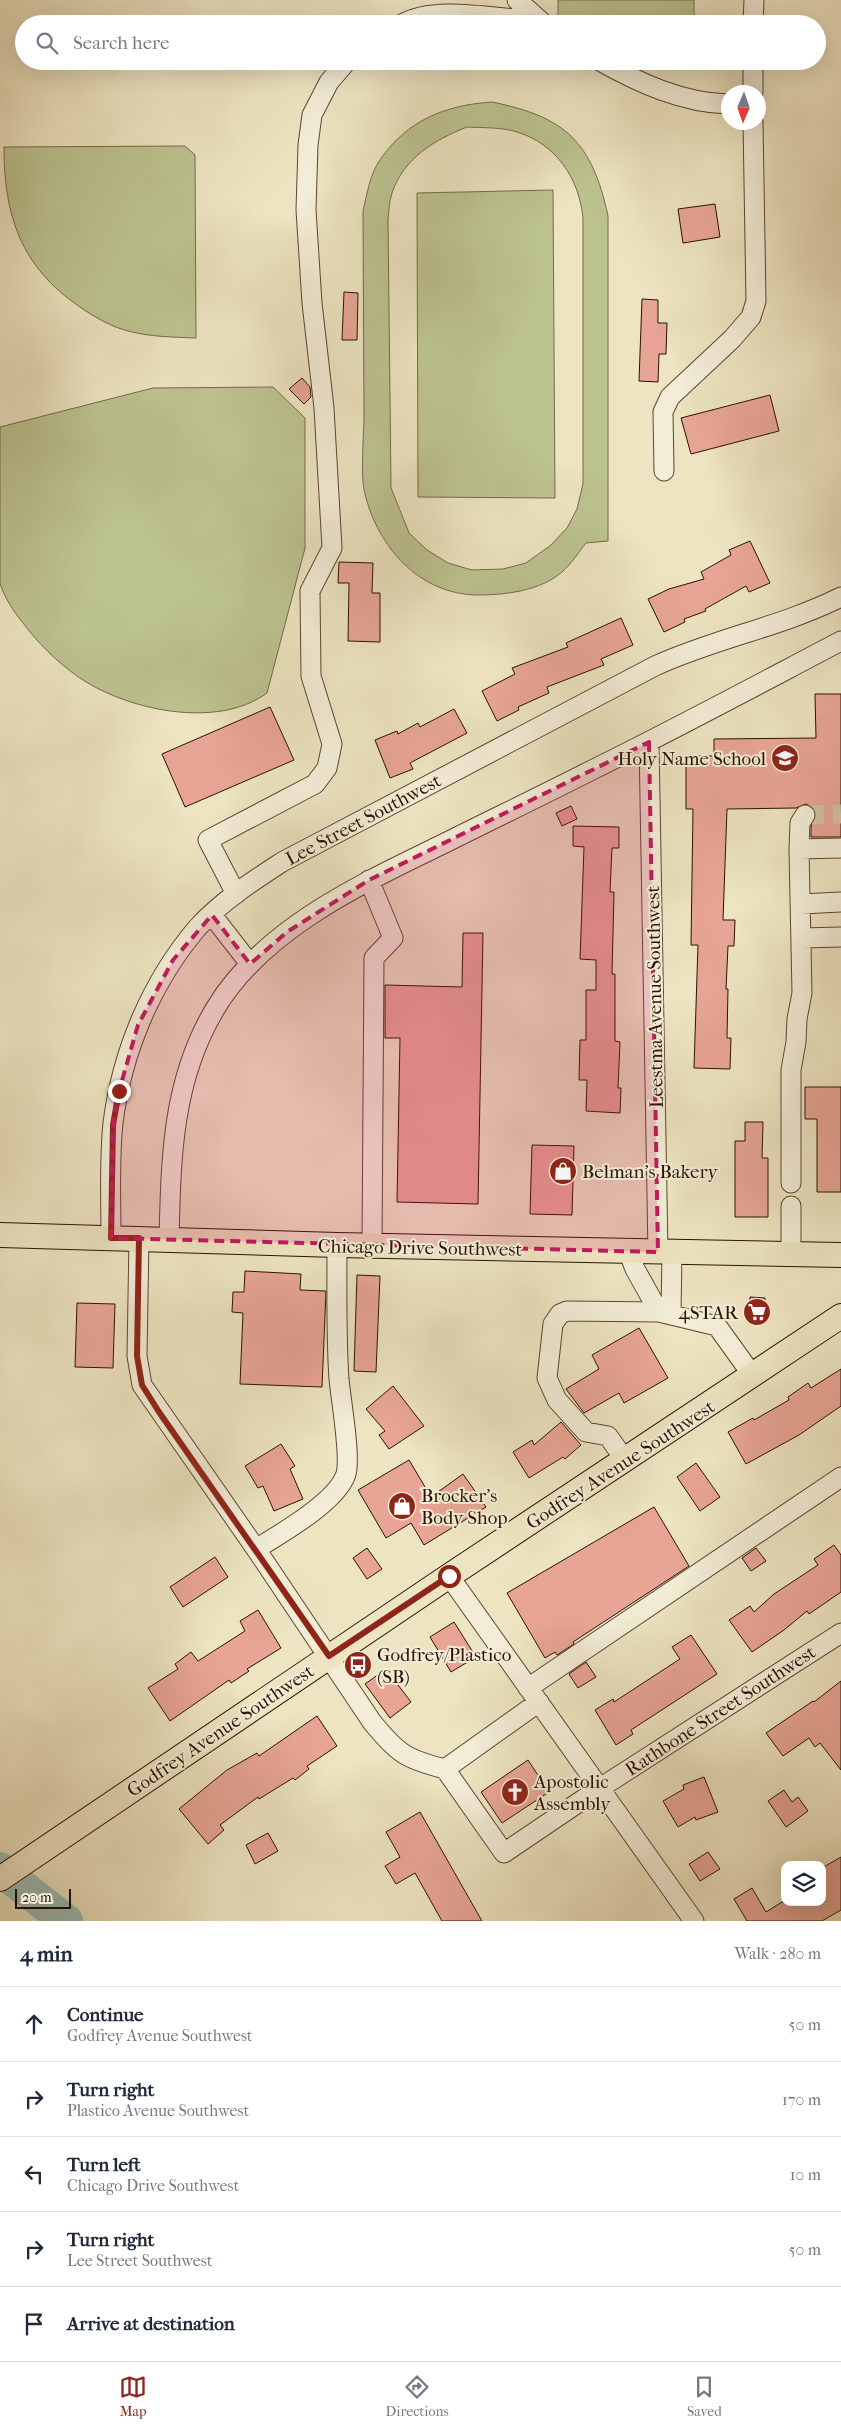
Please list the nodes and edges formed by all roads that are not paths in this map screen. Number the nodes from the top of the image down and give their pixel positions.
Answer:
1 (754, 0) edge
2 (521, 5) edge
3 (448, 15) edge
4 (475, 15) edge
5 (533, 15) edge
6 (753, 15) edge
7 (339, 70) edge
8 (617, 70) edge
9 (753, 70) edge
10 (752, 85) edge
11 (721, 103) edge
12 (753, 130) edge
13 (664, 471) dead end
14 (841, 597) edge
15 (841, 641) edge
16 (649, 742) junction
17 (806, 815) dead end
18 (841, 848) edge
19 (800, 849) junction
20 (369, 880) junction
21 (236, 894) junction
22 (841, 902) edge
23 (801, 904) junction
24 (212, 915) junction
25 (841, 937) edge
26 (802, 938) junction
27 (250, 964) junction
28 (791, 1184) dead end
29 (791, 1206) dead end
30 (0, 1235) edge
31 (111, 1238) junction
32 (139, 1238) junction
33 (169, 1240) junction
34 (337, 1245) junction
35 (372, 1246) junction
36 (628, 1251) junction
37 (665, 1252) junction
38 (792, 1254) junction
39 (841, 1255) edge
40 (665, 1313) junction
41 (841, 1316) edge
42 (752, 1376) junction
43 (625, 1460) junction
44 (841, 1477) edge
45 (256, 1549) junction
46 (449, 1576) junction
47 (841, 1633) edge
48 (329, 1656) junction
49 (534, 1695) junction
50 (445, 1769) junction
51 (600, 1788) junction
52 (0, 1879) edge
53 (688, 1919) edge

1 - 6 street
2 - 5 street
3 - 4 street
7 - 21 street
8 - 11 street
9 - 10 street
12 - 13 street
14 - 21 street, Lee Street Southwest
15 - 16 street
16 - 20 street
16 - 37 street, Leestma Avenue Southwest
17 - 19 street
18 - 19 street
19 - 23 street
20 - 27 street
20 - 35 street
21 - 24 street, Lee Street Southwest
22 - 23 street
23 - 26 street
24 - 27 street
24 - 31 street, Lee Street Southwest
25 - 26 street
26 - 28 street
27 - 33 street
29 - 38 street
30 - 31 main road, Chicago Drive Southwest
31 - 32 main road, Chicago Drive Southwest
32 - 33 main road, Chicago Drive Southwest
32 - 45 street
33 - 34 main road, Chicago Drive Southwest
34 - 35 main road, Chicago Drive Southwest
34 - 45 street
35 - 36 main road, Chicago Drive Southwest
36 - 37 main road, Chicago Drive Southwest
36 - 40 street
37 - 38 main road, Chicago Drive Southwest
37 - 40 street, Leestma Avenue Southwest
38 - 39 main road, Chicago Drive Southwest
40 - 42 street
40 - 43 street
41 - 42 main road, Godfrey Avenue Southwest
42 - 43 main road, Godfrey Avenue Southwest
43 - 46 main road, Godfrey Avenue Southwest
44 - 49 street
45 - 48 street
46 - 48 main road, Godfrey Avenue Southwest
46 - 49 street
47 - 51 street, Rathbone Street Southwest
48 - 50 street
48 - 52 main road, Godfrey Avenue Southwest
49 - 50 street
49 - 51 street
50 - 51 street, Rathbone Street Southwest
51 - 53 street

